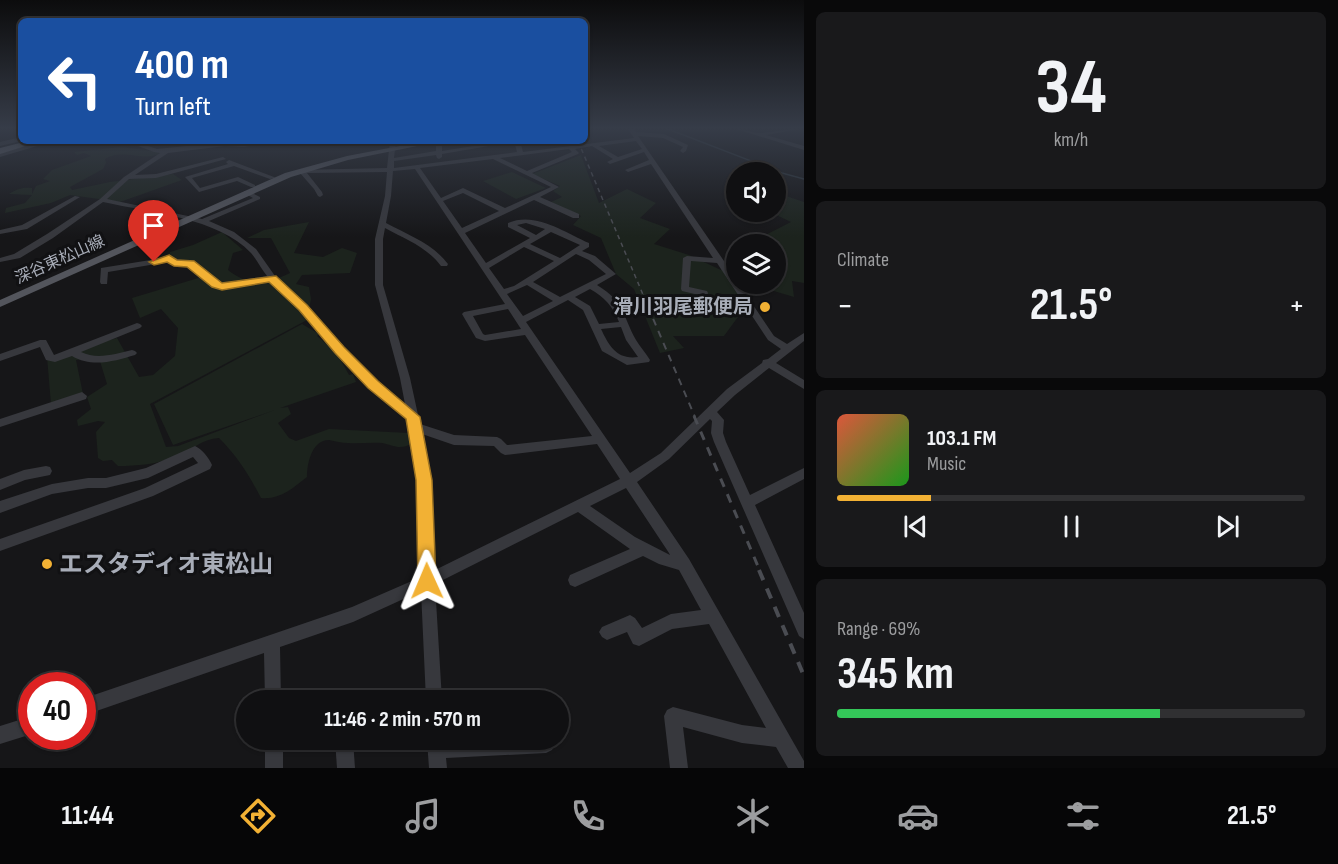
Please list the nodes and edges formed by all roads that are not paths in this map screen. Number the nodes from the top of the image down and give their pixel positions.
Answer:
1 (147, 165) edge
2 (200, 165) edge
3 (230, 165) edge
4 (235, 165) edge
5 (315, 165) edge
6 (332, 165) edge
7 (332, 165) edge
8 (390, 165) edge
9 (429, 165) edge
10 (510, 165) edge
11 (547, 165) edge
12 (642, 165) edge
13 (655, 165) edge
14 (416, 166) joint
15 (628, 170) dead end
16 (302, 171) junction
17 (200, 173) junction
18 (527, 173) junction
19 (130, 177) junction
20 (272, 178) junction
21 (212, 187) junction
22 (249, 189) junction
23 (320, 195) dead end
24 (77, 197) dead end
25 (534, 197) junction
26 (102, 200) junction
27 (439, 201) junction
28 (505, 211) junction
29 (576, 216) dead end
30 (493, 217) junction
31 (186, 218) junction
32 (203, 221) junction
33 (382, 224) junction
34 (510, 225) junction
35 (552, 229) junction
36 (0, 232) edge
37 (460, 232) junction
38 (537, 238) junction
39 (525, 245) junction
40 (576, 251) junction
41 (98, 259) junction
42 (0, 260) edge
43 (560, 261) junction
44 (720, 261) junction
45 (444, 264) dead end
46 (484, 267) junction
47 (107, 270) junction
48 (272, 279) junction
49 (104, 282) dead end
50 (527, 282) junction
51 (590, 285) junction
52 (502, 293) junction
53 (567, 296) junction
54 (0, 299) edge
55 (558, 300) junction
56 (0, 304) edge
57 (510, 306) junction
58 (698, 309) dead end
59 (521, 321) junction
60 (625, 324) junction
61 (138, 326) dead end
62 (596, 327) junction
63 (528, 331) junction
64 (797, 343) edge
65 (73, 352) junction
66 (132, 353) dead end
67 (0, 358) edge
68 (767, 362) junction
69 (804, 385) edge
70 (82, 396) dead end
71 (710, 411) junction
72 (415, 422) junction
73 (0, 423) edge
74 (601, 439) junction
75 (46, 471) dead end
76 (804, 473) edge
77 (628, 481) junction
78 (0, 485) edge
79 (747, 502) junction
80 (579, 505) junction
81 (0, 507) edge
82 (0, 545) edge
83 (644, 549) junction
84 (684, 564) junction
85 (575, 580) dead end
86 (427, 581) junction
87 (713, 616) junction
88 (804, 631) edge
89 (607, 632) dead end
90 (272, 644) junction
91 (273, 690) edge
92 (433, 690) edge
93 (96, 703) edge
94 (18, 729) edge
95 (0, 735) edge
96 (783, 739) junction
97 (274, 750) edge
98 (345, 750) edge
99 (436, 750) edge
100 (274, 768) edge
101 (346, 768) edge
102 (438, 768) edge
103 (679, 768) edge
104 (798, 768) edge

1 - 19 street
2 - 19 street
3 - 17 street
4 - 20 street
5 - 20 main road, 深谷東松山線
6 - 16 main road, 深谷東松山線
7 - 16 street
8 - 33 street
9 - 14 street
10 - 18 street
11 - 18 street
12 - 15 street
13 - 44 street
14 - 27 street
16 - 22 main road, 深谷東松山線
16 - 23 street
17 - 21 street
17 - 21 street
18 - 25 street
19 - 26 street
20 - 22 main road, 深谷東松山線
21 - 22 street
22 - 31 main road, 深谷東松山線
22 - 32 street
24 - 36 street
25 - 28 street
25 - 29 street
26 - 31 street
26 - 42 street
27 - 28 street
27 - 37 street
28 - 30 street
30 - 34 street
30 - 37 street
31 - 32 street
31 - 41 main road, 深谷東松山線
31 - 54 main road, 深谷東松山線
32 - 48 street
33 - 45 street
33 - 72 street
34 - 35 street
34 - 38 street
35 - 38 street
35 - 40 street
37 - 46 street
38 - 39 street
39 - 43 street
39 - 46 street
40 - 43 street
40 - 51 street
41 - 47 street
41 - 56 main road, 深谷東松山線
43 - 50 street
44 - 58 street
44 - 64 street
46 - 52 street
47 - 48 street
47 - 49 street
48 - 72 street
50 - 52 street
50 - 55 street
51 - 53 street
51 - 60 street
52 - 57 street
53 - 55 street
53 - 62 street
55 - 59 street
57 - 59 street
57 - 63 street
59 - 63 street
60 - 62 street
60 - 62 street
61 - 65 street
63 - 74 street
64 - 68 street
65 - 66 street
65 - 67 street
68 - 69 street
68 - 71 street
70 - 73 street
71 - 77 street
71 - 79 street
72 - 74 street
72 - 86 street
74 - 77 street
75 - 78 street
76 - 79 street
77 - 80 street
77 - 84 street
79 - 88 street
80 - 83 street
80 - 86 street
81 - 82 street
83 - 84 street
83 - 85 street
84 - 87 street
86 - 90 street
86 - 92 street
87 - 89 street
87 - 96 street
90 - 91 street
90 - 93 street
94 - 95 street
96 - 103 street
96 - 104 street
97 - 100 street
98 - 101 street
99 - 102 street

